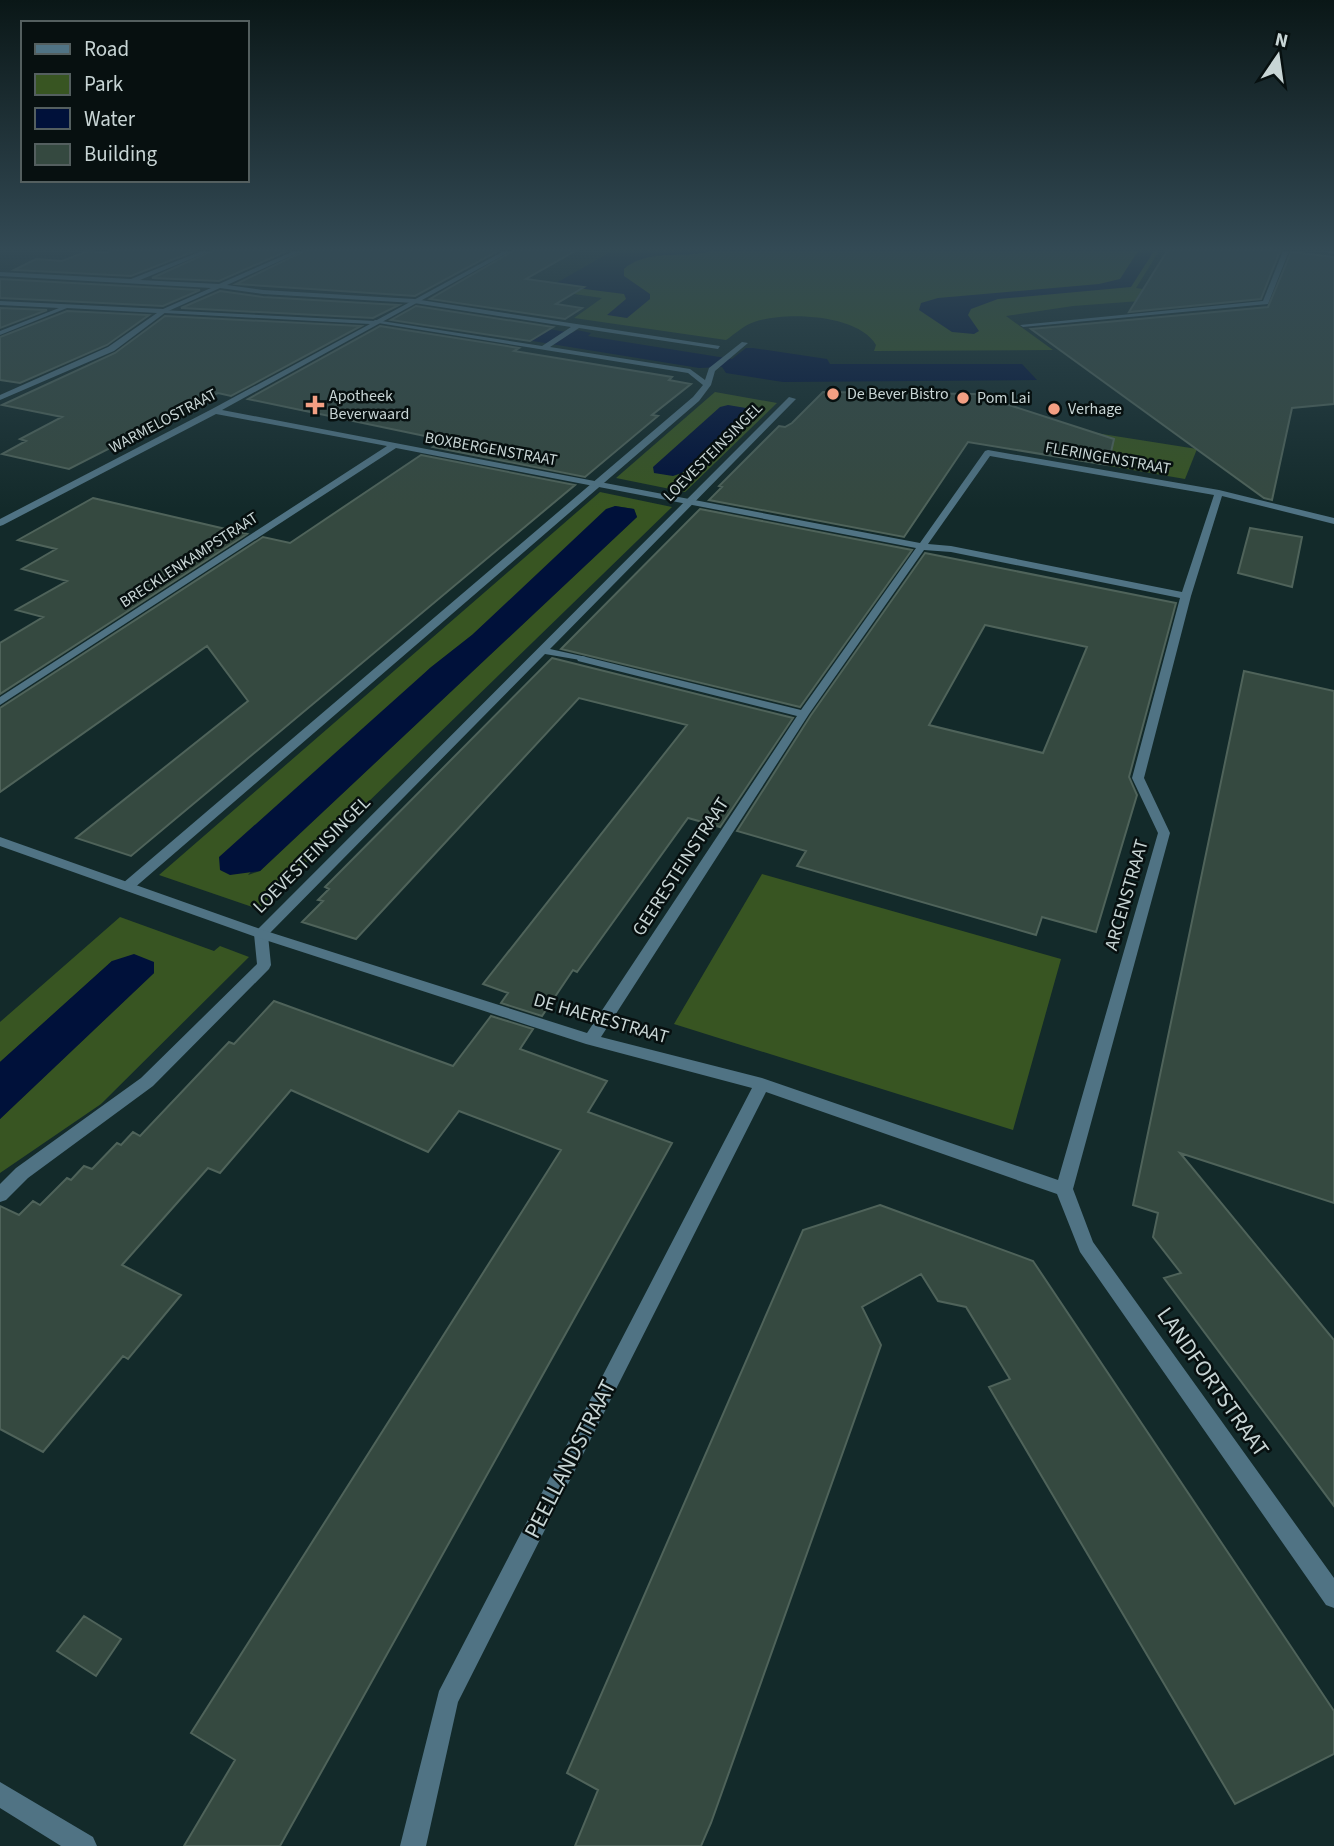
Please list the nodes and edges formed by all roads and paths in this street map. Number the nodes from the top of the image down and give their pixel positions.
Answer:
1 (128, 337) edge
2 (348, 337) edge
3 (484, 337) edge
4 (560, 337) edge
5 (648, 337) edge
6 (744, 343) dead end
7 (547, 346) junction
8 (718, 348) dead end
9 (708, 385) junction
10 (0, 398) edge
11 (792, 399) dead end
12 (215, 411) junction
13 (395, 445) junction
14 (598, 483) junction
15 (1219, 493) junction
16 (689, 501) junction
17 (1334, 521) edge
18 (0, 523) edge
19 (924, 547) junction
20 (1186, 596) junction
21 (411, 627) dead end
22 (425, 630) junction
23 (541, 650) junction
24 (0, 702) edge
25 (804, 714) junction
26 (0, 841) edge
27 (128, 886) junction
28 (261, 934) junction
29 (591, 1040) junction
30 (762, 1084) junction
31 (1064, 1189) junction
32 (0, 1195) edge
33 (1334, 1597) edge
34 (0, 1794) edge
35 (84, 1846) edge
36 (413, 1846) edge

1 - 10 street
2 - 12 street, WARMELOSTRAAT
3 - 7 street
4 - 7 street
5 - 8 street
6 - 9 street
7 - 9 street
9 - 14 street
11 - 16 street, LOEVESTEINSINGEL
12 - 13 street, BOXBERGENSTRAAT
12 - 18 street, WARMELOSTRAAT
13 - 14 street, BOXBERGENSTRAAT
13 - 24 street, BRECKLENKAMPSTRAAT
14 - 16 street, BOXBERGENSTRAAT
14 - 22 street
15 - 17 street, FLERINGENSTRAAT
15 - 19 street, FLERINGENSTRAAT
15 - 20 street, ARCENSTRAAT
16 - 19 street
16 - 23 street, LOEVESTEINSINGEL
19 - 20 street
19 - 25 street, GEERESTEINSTRAAT
20 - 31 street, ARCENSTRAAT
21 - 22 street
22 - 27 street
23 - 25 street
23 - 28 street, LOEVESTEINSINGEL
25 - 29 street, GEERESTEINSTRAAT
26 - 27 street, DE HAERESTRAAT
27 - 28 street, DE HAERESTRAAT
28 - 29 street, DE HAERESTRAAT
28 - 32 street, LOEVESTEINSINGEL
29 - 30 street, DE HAERESTRAAT
30 - 31 street, DE HAERESTRAAT
30 - 36 street, PEELLANDSTRAAT
31 - 33 street, LANDFORTSTRAAT
34 - 35 street

